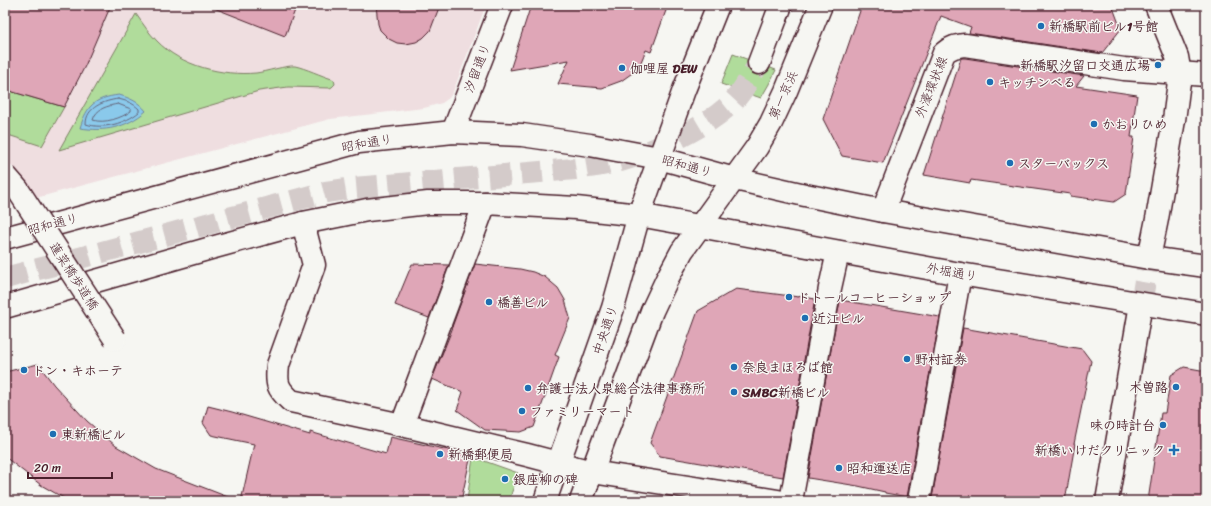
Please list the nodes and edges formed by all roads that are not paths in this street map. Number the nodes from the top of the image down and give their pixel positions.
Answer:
1 (502, 5) edge
2 (718, 5) edge
3 (782, 5) edge
4 (821, 5) edge
5 (1156, 5) edge
6 (759, 64) tunnel mouth
7 (1180, 74) junction
8 (1206, 75) edge
9 (452, 132) junction
10 (661, 160) junction
11 (5, 175) edge
12 (735, 179) junction
13 (485, 203) junction
14 (883, 211) junction
15 (639, 215) junction
16 (304, 223) junction
17 (699, 227) junction
18 (9, 235) edge
19 (838, 252) junction
20 (1149, 258) junction
21 (1206, 266) edge
22 (960, 274) junction
23 (1141, 304) junction
24 (5, 307) edge
25 (1206, 314) edge
26 (115, 339) dead end
27 (402, 426) junction
28 (558, 462) junction
29 (592, 472) junction
30 (545, 501) edge
31 (581, 501) edge
32 (778, 501) edge
33 (791, 501) edge
34 (919, 501) edge
35 (1107, 501) edge

1 - 9 main road, 汐留通り
2 - 10 main road
3 - 6 main road
4 - 12 main road, 第一京浜
5 - 7 main road
7 - 8 main road, 外濠環状線
7 - 14 main road, 外濠環状線
7 - 20 main road
9 - 10 main road, 昭和通り
9 - 18 main road, 昭和通り
10 - 12 main road, 昭和通り
10 - 15 main road, 中央通り
11 - 26 main road, 蓮菜橋歩道橋, bridge
12 - 14 main road
12 - 17 main road
13 - 15 main road
13 - 16 main road
13 - 27 main road
14 - 20 main road
15 - 17 main road
15 - 28 main road, 中央通り
16 - 24 main road
16 - 27 main road
17 - 19 main road, 外堀通り
17 - 29 main road
19 - 22 main road, 外堀通り
19 - 33 main road
20 - 21 main road
22 - 23 main road, 外堀通り
22 - 34 main road
23 - 25 main road, 外堀通り
23 - 35 main road
27 - 28 main road
28 - 29 main road
28 - 30 main road, 中央通り
29 - 31 main road
29 - 32 main road

